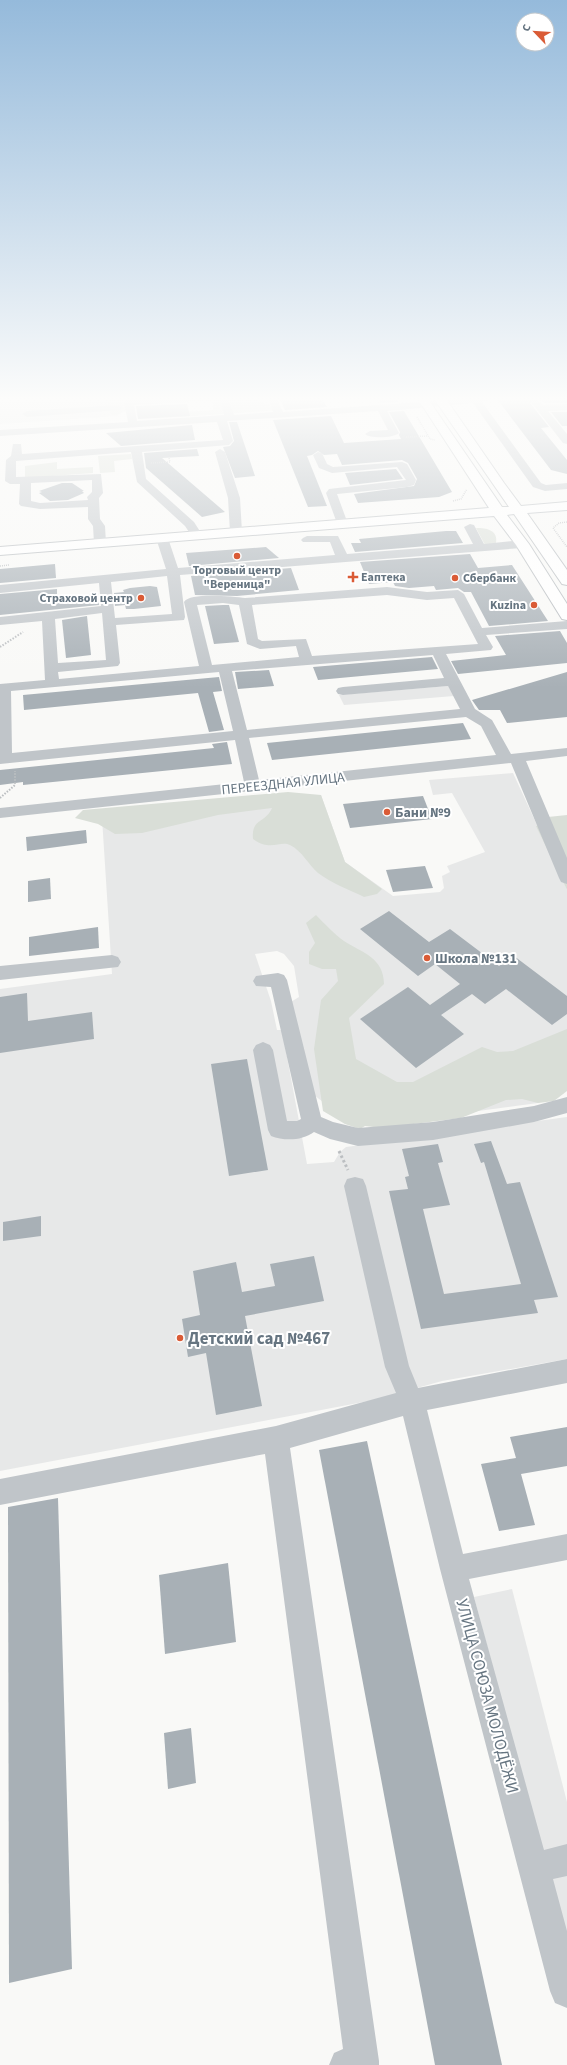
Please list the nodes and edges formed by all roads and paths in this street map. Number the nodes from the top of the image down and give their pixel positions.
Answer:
1 (25, 495) edge
2 (95, 495) edge
3 (158, 495) edge
4 (233, 495) edge
5 (332, 495) edge
6 (463, 495) edge
7 (486, 495) edge
8 (507, 495) edge
9 (447, 502) dead end
10 (94, 503) junction
11 (567, 506) edge
12 (518, 511) junction
13 (497, 512) junction
14 (567, 522) edge
15 (342, 524) junction
16 (470, 527) dead end
17 (236, 532) junction
18 (197, 536) junction
19 (162, 538) junction
20 (307, 540) dead end
21 (100, 543) junction
22 (522, 544) junction
23 (480, 547) junction
24 (567, 547) edge
25 (0, 551) edge
26 (342, 558) junction
27 (173, 572) junction
28 (105, 580) junction
29 (567, 581) edge
30 (0, 589) edge
31 (245, 602) junction
32 (108, 615) junction
33 (567, 616) edge
34 (48, 617) junction
35 (0, 621) edge
36 (567, 625) edge
37 (478, 632) junction
38 (437, 650) junction
39 (307, 661) junction
40 (52, 668) junction
41 (224, 669) junction
42 (207, 670) junction
43 (453, 681) junction
44 (53, 683) junction
45 (2, 687) edge
46 (343, 691) dead end
47 (469, 712) junction
48 (2, 718) edge
49 (242, 736) junction
50 (567, 752) edge
51 (511, 758) junction
52 (7, 759) edge
53 (253, 786) junction
54 (0, 798) edge
55 (0, 813) edge
56 (567, 837) edge
57 (549, 839) junction
58 (567, 878) edge
59 (112, 962) dead end
60 (0, 973) edge
61 (262, 981) dead end
62 (263, 1050) dead end
63 (567, 1105) edge
64 (312, 1122) junction
65 (330, 1130) junction
66 (355, 1186) joint
67 (567, 1371) edge
68 (412, 1401) junction
69 (276, 1439) junction
70 (0, 1492) edge
71 (567, 1547) edge
72 (453, 1568) junction
73 (567, 1860) edge
74 (534, 1868) junction
75 (567, 1991) edge
76 (357, 2064) edge

1 - 10 street
2 - 10 street
3 - 18 street
4 - 17 street
5 - 15 street
6 - 9 path
7 - 13 main road
8 - 12 main road
10 - 21 street
11 - 12 main road
12 - 13 main road
12 - 29 main road
13 - 15 main road
13 - 22 main road
14 - 24 path
15 - 17 main road
16 - 23 street
17 - 18 main road
18 - 19 main road
19 - 21 main road
19 - 27 street
20 - 26 street
21 - 25 main road
22 - 23 street
22 - 33 main road
23 - 26 street
26 - 27 street
27 - 28 street
27 - 32 street
28 - 30 street
28 - 32 street
31 - 37 street
31 - 39 street
31 - 42 street
32 - 34 street
32 - 40 street
34 - 35 street
34 - 40 street
36 - 37 street
37 - 38 street
38 - 39 street
38 - 43 street
39 - 41 street
40 - 44 street
41 - 42 street
41 - 49 street
42 - 44 street
43 - 46 street
43 - 47 street
44 - 45 street
45 - 48 street
47 - 49 street
47 - 51 street
48 - 52 street
49 - 52 street
49 - 53 street
50 - 51 street, ПЕРЕЕЗДНАЯ УЛИЦА
51 - 53 street, ПЕРЕЕЗДНАЯ УЛИЦА
51 - 57 street
52 - 54 path
53 - 55 street, ПЕРЕЕЗДНАЯ УЛИЦА
56 - 57 street
57 - 58 street
59 - 60 street
61 - 64 street
62 - 64 street
63 - 65 street
64 - 65 street
65 - 66 path
66 - 68 street, УЛИЦА СОЮЗА МОЛОДЁЖИ
67 - 68 street
68 - 69 street
68 - 72 street, УЛИЦА СОЮЗА МОЛОДЁЖИ
69 - 70 street
69 - 76 street
71 - 72 street
72 - 74 street, УЛИЦА СОЮЗА МОЛОДЁЖИ
73 - 74 street
74 - 75 street, УЛИЦА СОЮЗА МОЛОДЁЖИ

